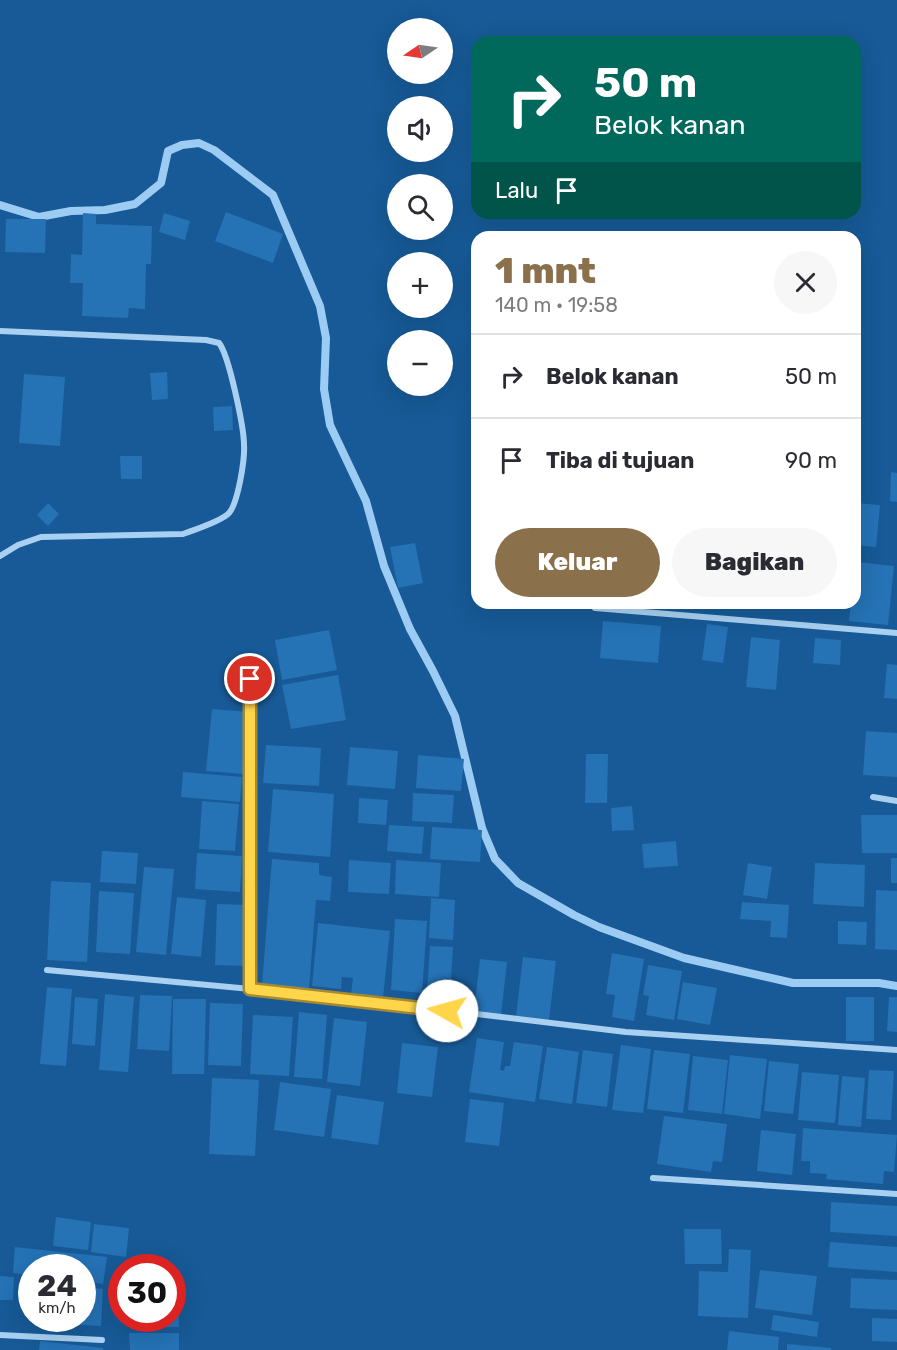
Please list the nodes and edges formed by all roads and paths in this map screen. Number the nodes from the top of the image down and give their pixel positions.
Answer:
1 (0, 331) edge
2 (0, 556) edge
3 (608, 609) edge
4 (897, 633) edge
5 (250, 679) dead end
6 (873, 797) dead end
7 (897, 801) edge
8 (47, 970) dead end
9 (250, 989) junction
10 (897, 1050) edge
11 (653, 1178) dead end
12 (897, 1194) edge
13 (0, 1335) edge
14 (102, 1340) dead end

1 - 2 street
3 - 4 street
5 - 9 street
6 - 7 street
8 - 9 street
9 - 10 street
11 - 12 street
13 - 14 street

